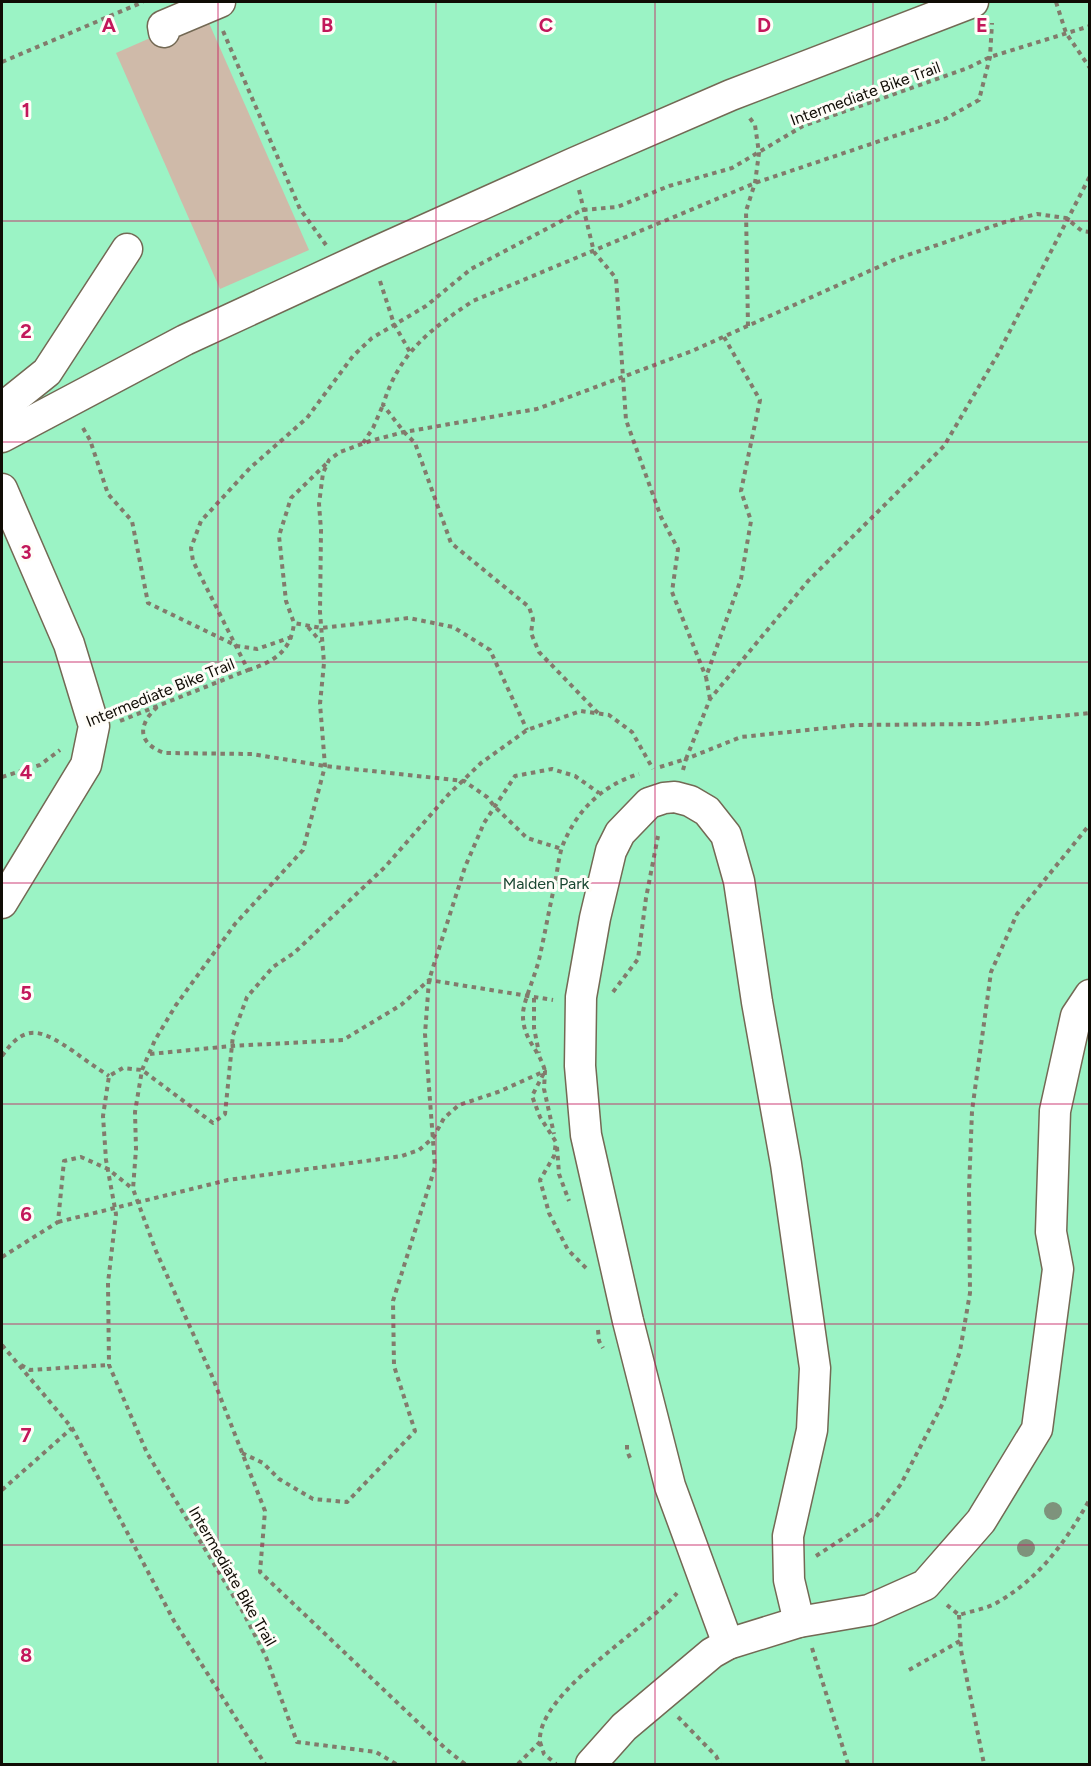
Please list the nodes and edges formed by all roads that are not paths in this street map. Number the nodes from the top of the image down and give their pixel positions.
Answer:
1 (216, 3) edge
2 (983, 10) edge
3 (164, 32) dead end
4 (127, 249) dead end
5 (2, 406) edge
6 (2, 437) edge
7 (2, 489) edge
8 (2, 903) edge
9 (1089, 995) edge
10 (802, 1622) junction
11 (728, 1644) junction
12 (591, 1764) edge

1 - 3 lane
2 - 6 lane
4 - 5 lane
7 - 8 lane
9 - 10 lane
10 - 11 lane
10 - 11 lane
11 - 12 lane

